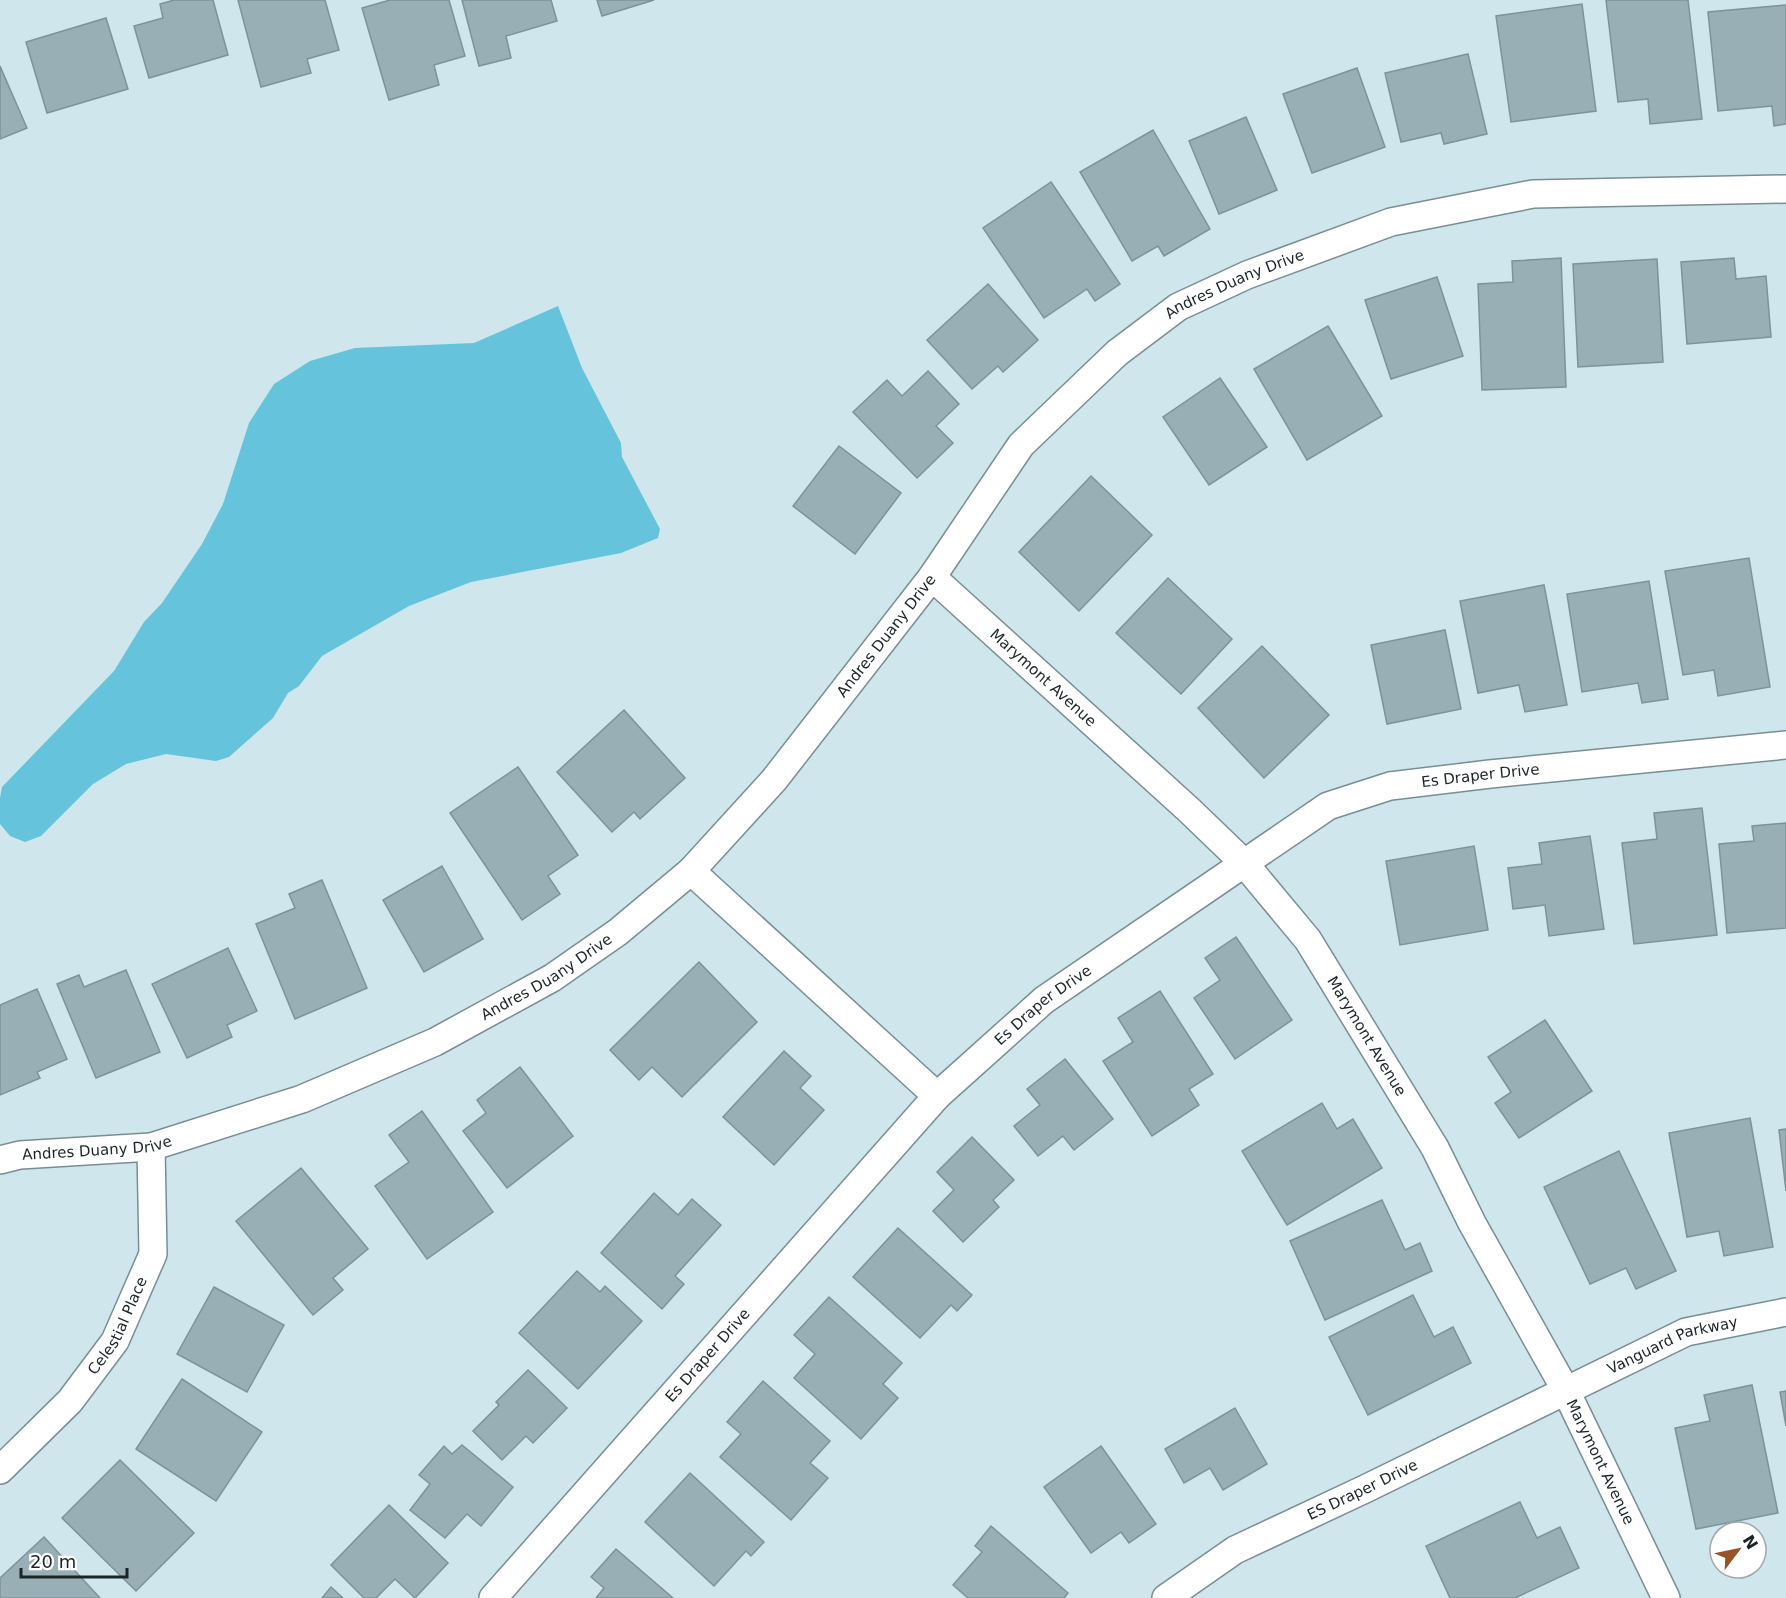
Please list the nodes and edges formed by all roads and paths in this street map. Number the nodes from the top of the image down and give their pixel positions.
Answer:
1 (1786, 189) edge
2 (932, 577) junction
3 (1786, 745) edge
4 (1244, 863) junction
5 (691, 871) junction
6 (937, 1096) junction
7 (151, 1147) junction
8 (0, 1160) edge
9 (1786, 1312) edge
10 (1565, 1389) junction
11 (0, 1470) edge
12 (493, 1598) edge
13 (1166, 1598) edge
14 (1666, 1598) edge

1 - 2 street, Andres Duany Drive
2 - 4 street, Marymont Avenue
2 - 5 street, Andres Duany Drive
3 - 4 street, Es Draper Drive
4 - 6 street, Es Draper Drive
4 - 10 street, Marymont Avenue
5 - 6 street
5 - 7 street, Andres Duany Drive
6 - 12 street, Es Draper Drive
7 - 8 street, Andres Duany Drive
7 - 11 street, Celestial Place
9 - 10 street, Vanguard Parkway
10 - 13 street, ES Draper Drive
10 - 14 street, Marymont Avenue

